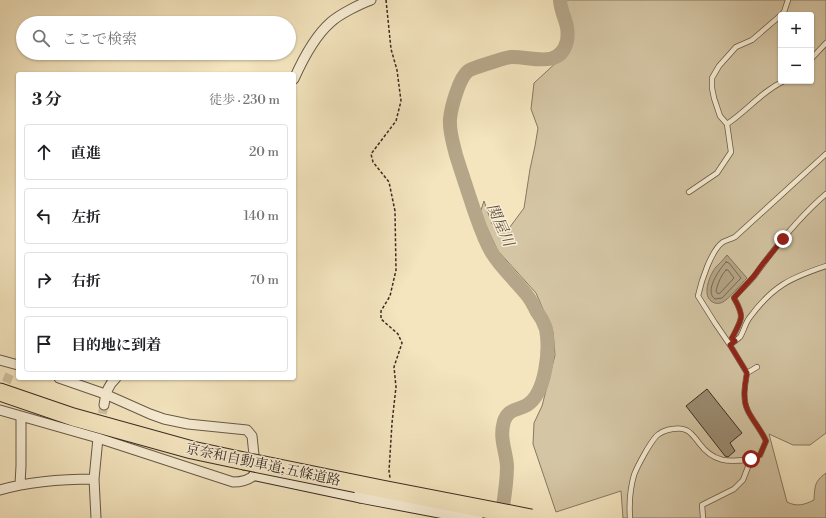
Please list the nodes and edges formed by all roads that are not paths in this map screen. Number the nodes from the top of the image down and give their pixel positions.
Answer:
1 (371, 0) edge
2 (788, 0) edge
3 (784, 12) edge
4 (778, 18) edge
5 (826, 43) edge
6 (814, 56) edge
7 (296, 74) edge
8 (779, 84) edge
9 (727, 124) junction
10 (826, 154) edge
11 (690, 192) dead end
12 (826, 194) edge
13 (826, 266) edge
14 (735, 341) junction
15 (730, 345) junction
16 (0, 360) edge
17 (14, 366) edge
18 (757, 367) dead end
19 (747, 373) junction
20 (65, 380) edge
21 (114, 380) edge
22 (0, 392) edge
23 (105, 394) junction
24 (104, 405) tunnel mouth
25 (0, 410) edge
26 (21, 417) junction
27 (98, 438) junction
28 (751, 459) junction
29 (256, 474) junction
30 (94, 479) junction
31 (20, 484) junction
32 (0, 490) edge
33 (96, 518) edge
34 (476, 518) edge
35 (531, 518) edge
36 (630, 518) edge
37 (702, 518) edge

1 - 7 street
2 - 3 lane
4 - 9 lane
5 - 6 lane
8 - 9 lane
9 - 11 lane
10 - 15 lane
12 - 14 lane
13 - 14 lane
14 - 15 lane
15 - 19 lane
16 - 17 street
18 - 19 lane
19 - 28 lane
20 - 23 street
21 - 23 street
22 - 35 highway, 京奈和自動車道;五條道路, bridge
23 - 24 street
23 - 29 street
25 - 26 street
26 - 27 street
26 - 31 street
27 - 29 street
27 - 30 street
28 - 36 lane
28 - 37 lane
29 - 34 street, bridge
30 - 31 street
30 - 33 street
31 - 32 street

